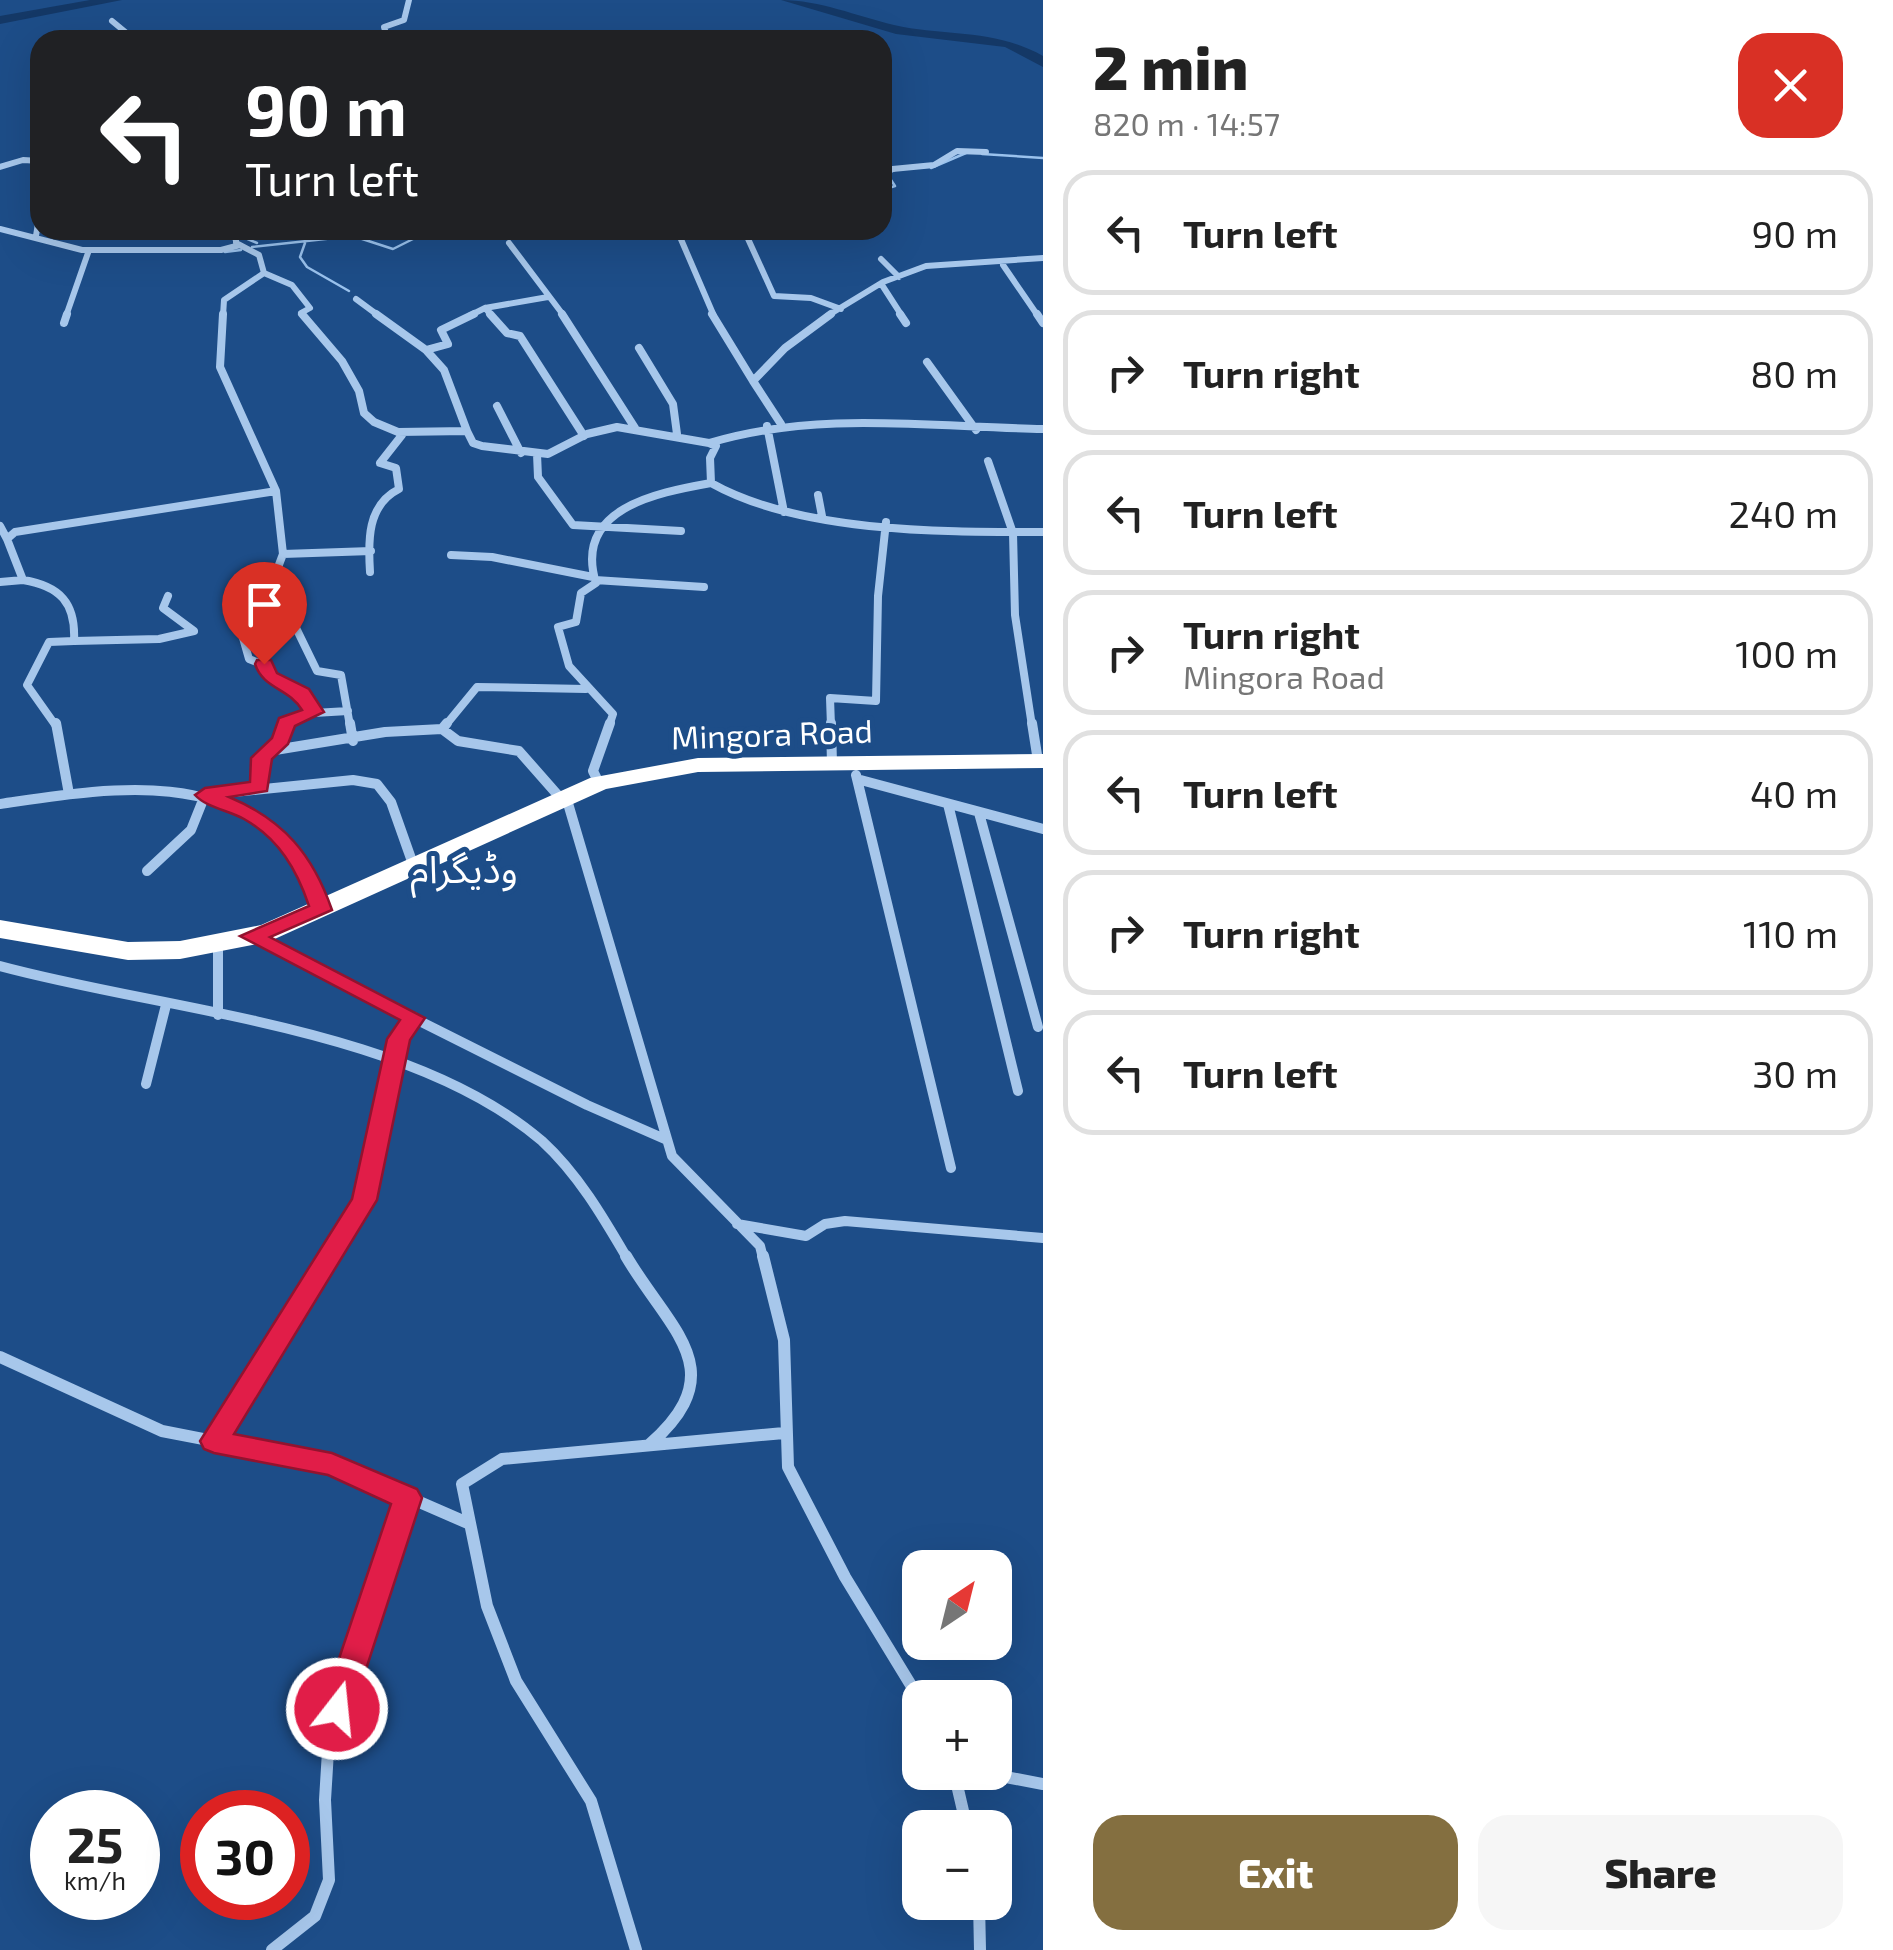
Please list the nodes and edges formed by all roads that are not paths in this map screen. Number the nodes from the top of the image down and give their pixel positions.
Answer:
1 (409, 0) edge
2 (112, 21) dead end
3 (123, 30) edge
4 (385, 30) edge
5 (986, 152) dead end
6 (30, 162) edge
7 (0, 167) edge
8 (892, 169) edge
9 (0, 229) edge
10 (30, 235) edge
11 (51, 240) edge
12 (234, 240) edge
13 (239, 240) edge
14 (681, 240) edge
15 (749, 240) edge
16 (509, 243) dead end
17 (89, 250) junction
18 (1043, 258) edge
19 (881, 259) dead end
20 (1003, 265) dead end
21 (264, 272) junction
22 (899, 278) junction
23 (882, 286) junction
24 (548, 297) junction
25 (356, 299) dead end
26 (485, 308) junction
27 (841, 309) junction
28 (64, 323) dead end
29 (906, 323) dead end
30 (1043, 323) edge
31 (639, 348) dead end
32 (426, 350) junction
33 (927, 362) dead end
34 (753, 381) junction
35 (498, 406) dead end
36 (781, 424) junction
37 (767, 426) junction
38 (635, 428) junction
39 (1043, 428) edge
40 (467, 430) junction
41 (976, 430) junction
42 (677, 434) junction
43 (402, 435) junction
44 (584, 436) junction
45 (709, 443) junction
46 (521, 453) junction
47 (537, 454) junction
48 (988, 461) dead end
49 (711, 483) junction
50 (276, 490) junction
51 (818, 495) dead end
52 (784, 512) junction
53 (822, 516) junction
54 (886, 522) junction
55 (603, 524) junction
56 (0, 526) edge
57 (681, 531) dead end
58 (1043, 532) edge
59 (1014, 533) junction
60 (8, 539) junction
61 (371, 551) junction
62 (283, 554) junction
63 (451, 555) dead end
64 (370, 572) dead end
65 (594, 578) junction
66 (23, 580) junction
67 (0, 582) edge
68 (704, 587) dead end
69 (168, 596) dead end
70 (243, 638) dead end
71 (74, 640) junction
72 (586, 689) junction
73 (348, 710) junction
74 (314, 712) junction
75 (442, 729) junction
76 (354, 740) junction
77 (270, 751) junction
78 (1040, 761) edge
79 (847, 769) junction
80 (600, 782) junction
81 (260, 787) junction
82 (68, 794) junction
83 (205, 795) junction
84 (565, 800) junction
85 (0, 804) edge
86 (948, 804) junction
87 (979, 812) junction
88 (1043, 829) edge
89 (414, 867) junction
90 (147, 871) dead end
91 (321, 910) junction
92 (0, 929) edge
93 (251, 936) junction
94 (218, 943) junction
95 (0, 966) edge
96 (166, 1005) junction
97 (218, 1016) junction
98 (414, 1018) junction
99 (1038, 1027) dead end
100 (392, 1062) junction
101 (146, 1084) dead end
102 (1018, 1091) dead end
103 (668, 1140) junction
104 (951, 1168) dead end
105 (736, 1224) junction
106 (1043, 1238) edge
107 (0, 1358) edge
108 (784, 1433) junction
109 (214, 1441) junction
110 (650, 1444) junction
111 (407, 1498) junction
112 (470, 1524) junction
113 (908, 1680) edge
114 (1012, 1778) edge
115 (1043, 1784) edge
116 (979, 1920) edge
117 (272, 1950) edge
118 (636, 1950) edge
119 (980, 1950) edge

1 - 4 street
2 - 3 street
5 - 8 street
6 - 7 street
9 - 10 street
11 - 17 street
12 - 17 street
13 - 21 street
14 - 34 street
15 - 27 street
16 - 24 street
17 - 28 street
18 - 22 street
19 - 22 street
20 - 30 street
21 - 43 street
21 - 50 street
22 - 23 street
23 - 27 street
23 - 29 street
24 - 26 street
24 - 38 street
25 - 32 street
26 - 32 street
26 - 44 street
27 - 34 street
31 - 42 street
32 - 40 street
33 - 41 street
34 - 36 street
35 - 46 street
36 - 37 street
36 - 41 street
37 - 45 street
37 - 52 street
38 - 42 street
38 - 44 street
39 - 41 street
40 - 43 street
40 - 46 street
42 - 45 street
43 - 61 street
44 - 47 street
45 - 49 street
46 - 47 street
47 - 55 street
48 - 59 street
49 - 52 street
49 - 55 street
50 - 60 street
50 - 62 street
51 - 53 street
52 - 53 street
53 - 54 street
54 - 59 street
54 - 79 street
55 - 57 street
55 - 65 street
56 - 60 street
58 - 59 street
59 - 78 street
60 - 66 street
61 - 62 street
61 - 64 street
62 - 73 street
63 - 65 street
65 - 68 street
65 - 72 street
66 - 67 street
66 - 71 street
69 - 71 street
70 - 74 street
71 - 82 street
72 - 75 street
72 - 80 street
73 - 74 street
73 - 76 street
74 - 77 street
75 - 76 street
75 - 84 street
76 - 77 street
77 - 81 street
78 - 79 highway, Mingora Road
79 - 80 highway, Mingora Road
79 - 86 street
79 - 104 street
80 - 84 highway, Mingora Road
81 - 83 street
81 - 89 street
82 - 83 street
82 - 85 street
83 - 90 street
83 - 91 street
84 - 89 highway, Mingora Road
84 - 103 street
86 - 87 street
86 - 102 street
87 - 88 street
87 - 99 street
89 - 91 highway, Mingora Road
91 - 93 highway, Mingora Road
92 - 94 highway, Mingora Road
93 - 94 highway, Mingora Road
93 - 98 street
94 - 97 street
95 - 96 street
96 - 97 street
96 - 101 street
97 - 100 street
98 - 100 street
98 - 103 street
100 - 109 street
100 - 110 street
103 - 105 street
105 - 106 street
105 - 108 street
107 - 109 street
108 - 110 street
108 - 113 street
109 - 111 street
110 - 112 street
111 - 112 street
111 - 117 street
112 - 118 street
114 - 115 street
116 - 119 street

